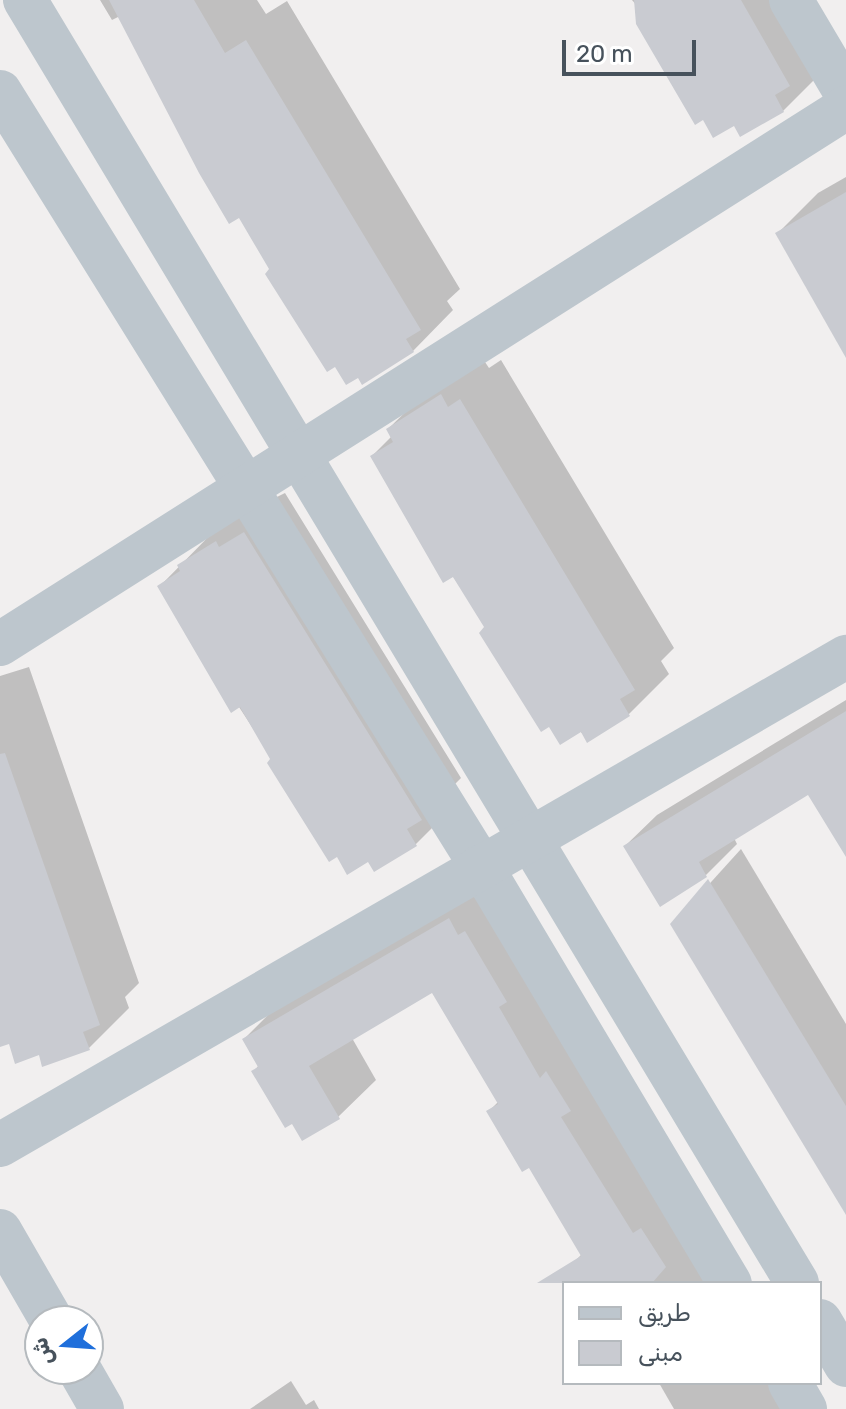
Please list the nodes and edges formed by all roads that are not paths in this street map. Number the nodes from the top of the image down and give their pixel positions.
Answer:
1 (25, 0) edge
2 (791, 0) edge
3 (0, 92) edge
4 (846, 93) edge
5 (846, 108) edge
6 (299, 452) junction
7 (245, 486) junction
8 (0, 643) edge
9 (846, 657) edge
10 (533, 838) junction
11 (481, 866) junction
12 (0, 1145) edge
13 (0, 1231) edge
14 (729, 1281) edge
15 (796, 1281) edge
16 (43, 1305) edge
17 (822, 1324) edge
18 (846, 1365) edge
19 (88, 1385) edge
20 (791, 1385) edge
21 (102, 1409) edge
22 (805, 1409) edge

1 - 6 street
2 - 4 street
3 - 7 street
5 - 6 street
6 - 7 street
6 - 10 street
7 - 8 street
7 - 11 street
9 - 10 street
10 - 11 street
10 - 15 street
11 - 12 street
11 - 14 street
13 - 16 street
17 - 18 street
19 - 21 street
20 - 22 street

